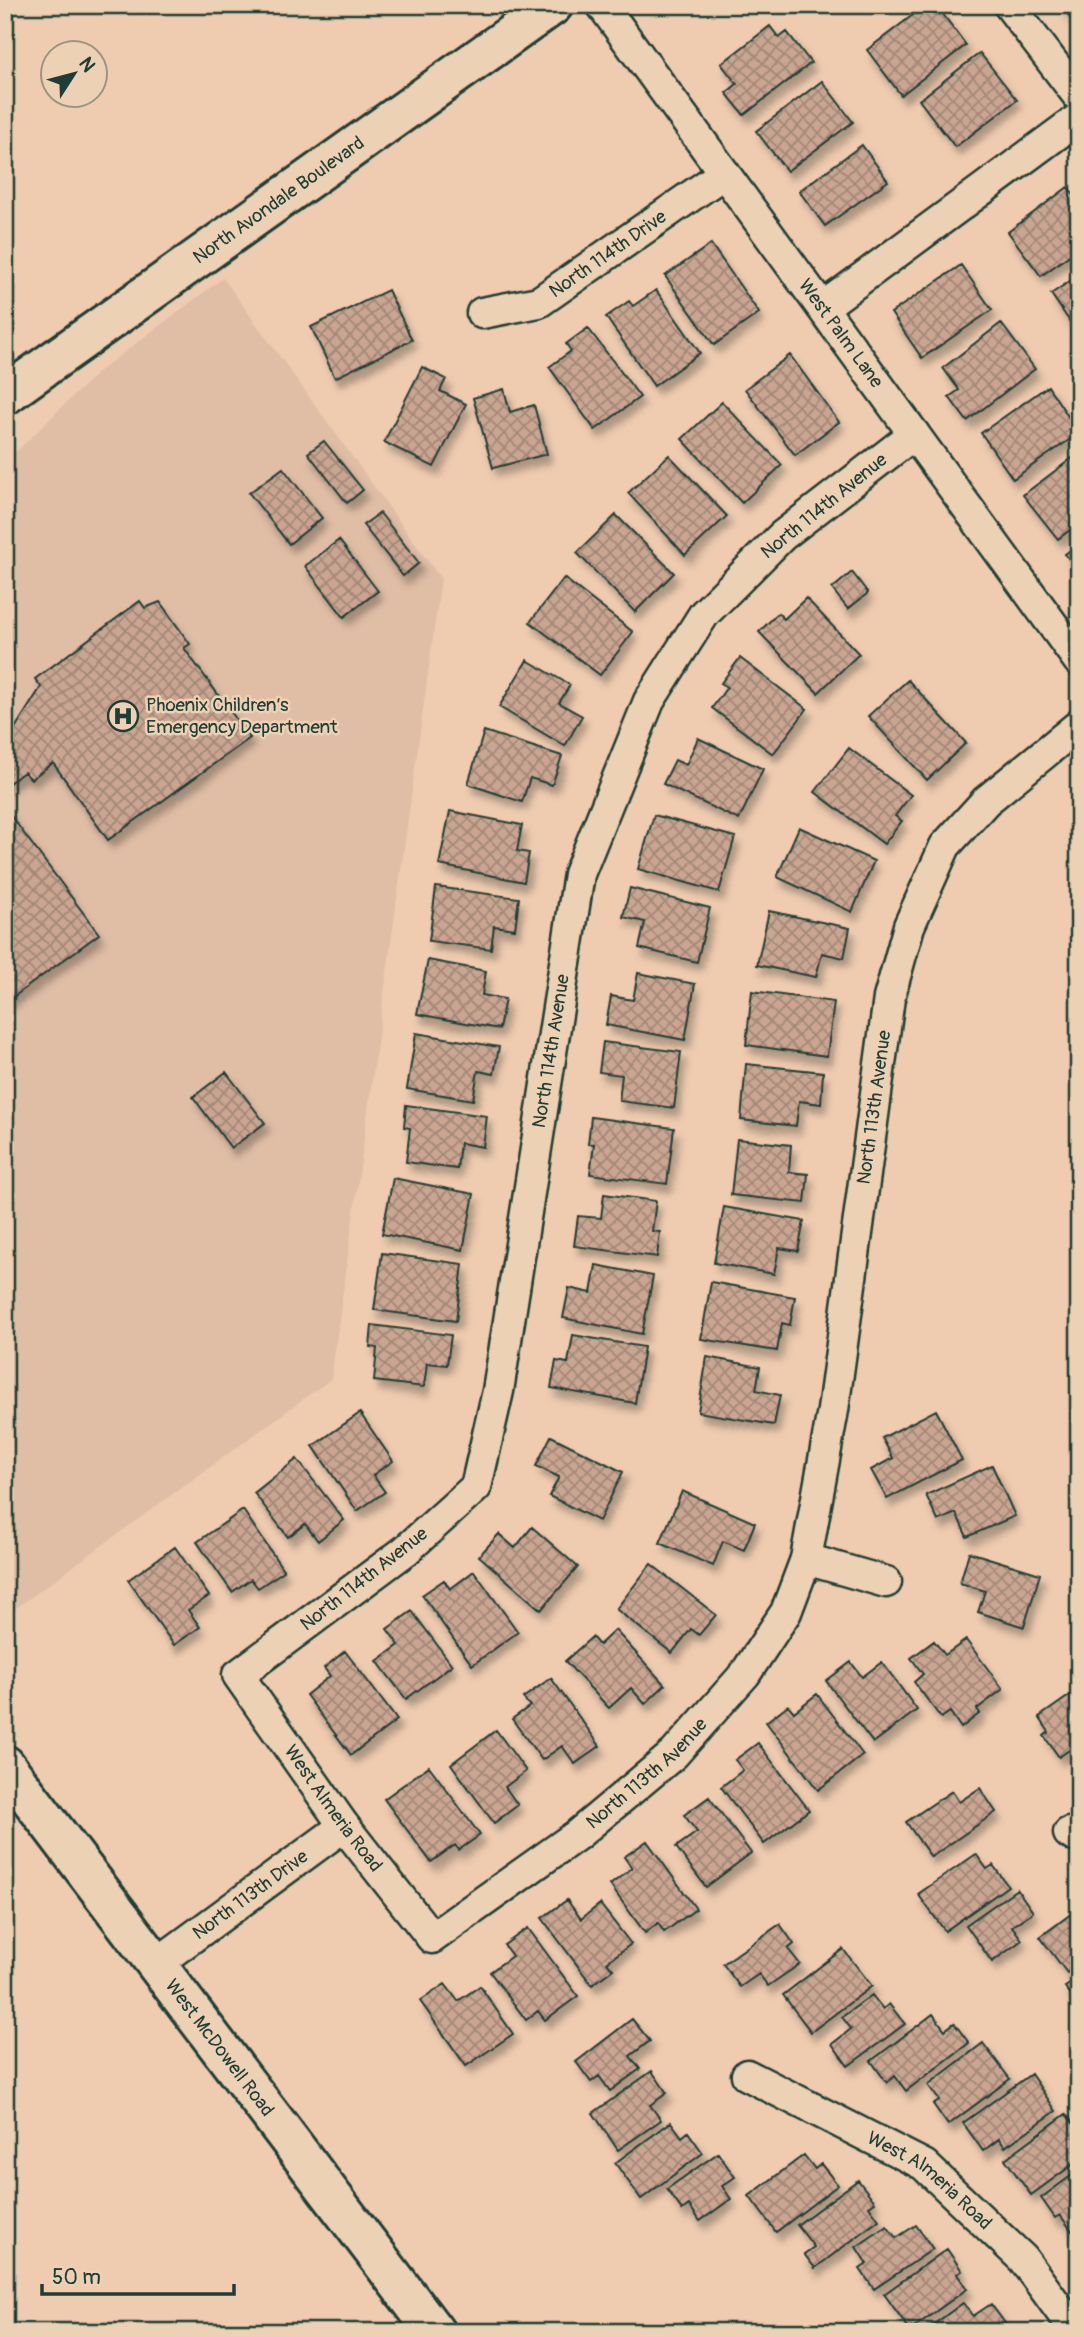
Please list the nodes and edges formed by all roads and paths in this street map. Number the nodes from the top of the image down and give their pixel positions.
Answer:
1 (553, 5) edge
2 (602, 5) edge
3 (1009, 5) edge
4 (1079, 97) edge
5 (1079, 118) edge
6 (724, 173) junction
7 (822, 307) junction
8 (482, 313) dead end
9 (5, 395) edge
10 (914, 434) junction
11 (1079, 661) edge
12 (1079, 724) edge
13 (806, 1559) junction
14 (886, 1582) dead end
15 (238, 1675) joint
16 (5, 1765) edge
17 (344, 1826) junction
18 (432, 1938) joint
19 (156, 1964) junction
20 (747, 2075) dead end
21 (431, 2330) edge
22 (1076, 2332) edge

1 - 9 main road, North Avondale Boulevard
2 - 6 street, West Palm Lane
3 - 4 street
5 - 7 street
6 - 7 street, West Palm Lane
6 - 8 street, North 114th Drive
7 - 10 street, West Palm Lane
10 - 11 street, West Palm Lane
10 - 15 street, North 114th Avenue
12 - 13 street, North 113th Avenue
13 - 14 street
13 - 18 street, North 113th Avenue
15 - 17 street, West Almeria Road
16 - 19 main road, West McDowell Road
17 - 18 street, West Almeria Road
17 - 19 street, North 113th Drive
19 - 21 main road, West McDowell Road
20 - 22 street, West Almeria Road

